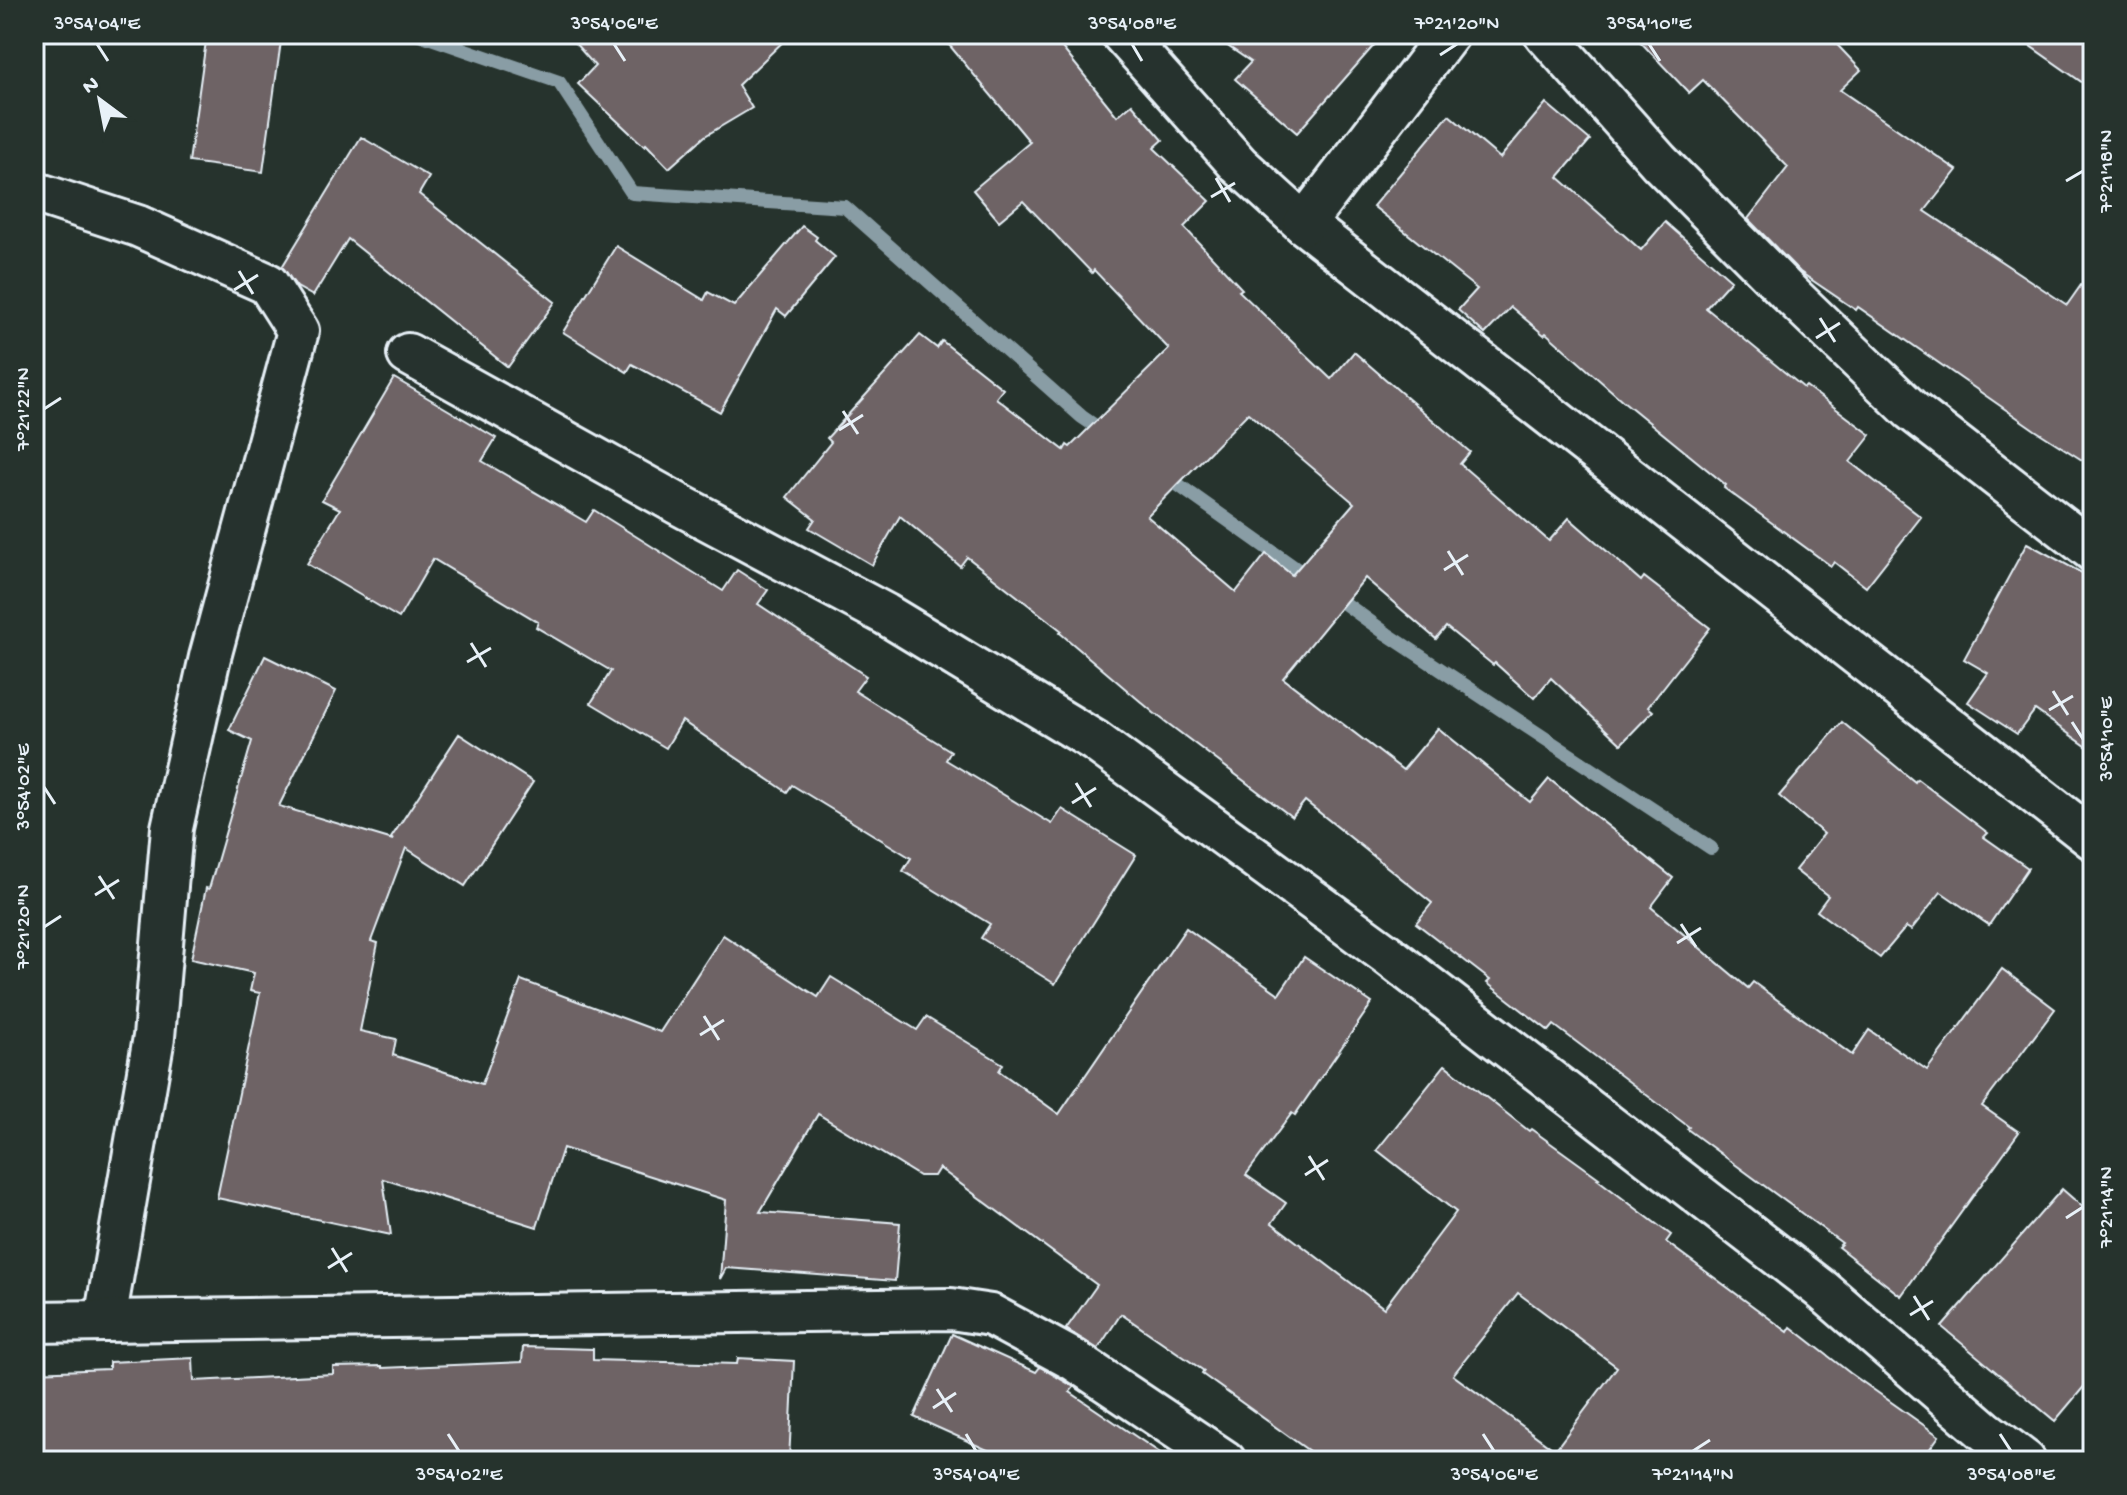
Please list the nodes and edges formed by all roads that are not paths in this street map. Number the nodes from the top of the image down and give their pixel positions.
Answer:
1 (1122, 34) edge
2 (1449, 34) edge
3 (1545, 34) edge
4 (34, 192) edge
5 (1304, 224) junction
6 (408, 354) dead end
7 (2093, 551) edge
8 (2093, 839) edge
9 (105, 1320) junction
10 (34, 1322) edge
11 (1225, 1461) edge
12 (2025, 1461) edge

1 - 5 street
2 - 5 street
3 - 7 street
4 - 9 street
5 - 8 street
6 - 12 street
9 - 10 street
9 - 11 street

